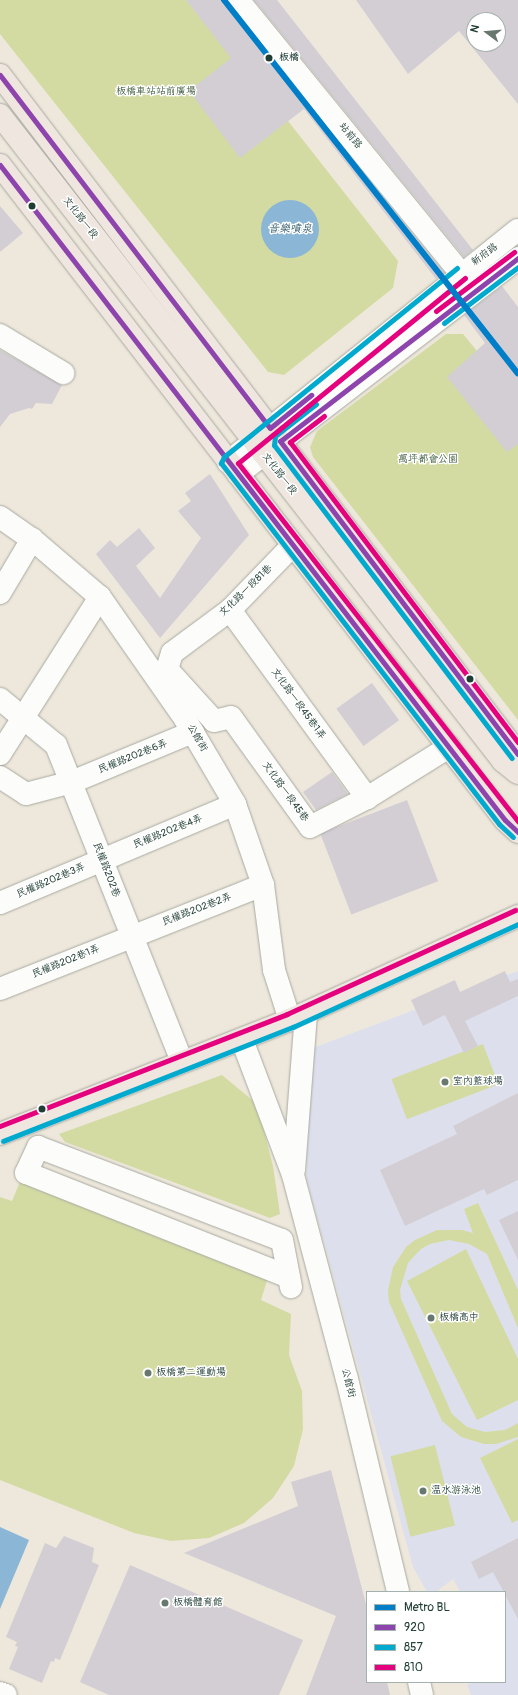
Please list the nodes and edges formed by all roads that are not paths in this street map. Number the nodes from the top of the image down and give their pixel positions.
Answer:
1 (238, 0) edge
2 (0, 75) edge
3 (0, 115) edge
4 (0, 165) edge
5 (518, 230) edge
6 (518, 258) edge
7 (461, 273) junction
8 (0, 335) edge
9 (63, 373) dead end
10 (267, 441) junction
11 (233, 468) junction
12 (0, 517) edge
13 (32, 539) junction
14 (293, 545) junction
15 (0, 593) edge
16 (100, 597) junction
17 (230, 610) junction
18 (167, 669) joint
19 (0, 699) edge
20 (23, 718) junction
21 (193, 732) junction
22 (449, 747) junction
23 (0, 754) edge
24 (518, 754) edge
25 (518, 773) edge
26 (0, 778) edge
27 (72, 782) junction
28 (367, 798) junction
29 (235, 804) junction
30 (518, 832) edge
31 (102, 860) junction
32 (263, 885) junction
33 (0, 903) edge
34 (518, 916) edge
35 (131, 935) junction
36 (0, 989) edge
37 (298, 1016) junction
38 (242, 1040) junction
39 (182, 1062) junction
40 (0, 1134) edge
41 (293, 1175) junction
42 (318, 1270) junction
43 (289, 1274) junction
44 (398, 1591) edge
45 (419, 1683) edge
46 (0, 1693) edge
47 (6, 1695) edge
48 (422, 1695) edge

1 - 7 street, 站前路
2 - 10 main road
3 - 10 main road, 文化路一段
4 - 11 main road
5 - 7 street, 新府路
6 - 10 street, 新府路
7 - 10 street, 新府路
8 - 9 street
10 - 11 street, 新府路
10 - 24 main road
10 - 25 main road, 文化路一段
11 - 14 main road
12 - 13 street, 公館街
13 - 15 street
13 - 16 street, 公館街
14 - 17 street, 文化路一段81巷
14 - 22 main road
16 - 20 street
16 - 21 street, 公館街
17 - 18 street, 文化路一段81巷
17 - 28 street, 文化路一段45巷1弄
18 - 28 street, 文化路一段45巷
19 - 20 street, 民權路202巷
20 - 23 street
20 - 27 street, 民權路202巷
21 - 27 street, 民權路202巷6弄
21 - 29 street, 公館街
22 - 28 street, 文化路一段45巷
22 - 30 main road
26 - 27 street, 民權路202巷6弄
27 - 31 street, 民權路202巷
29 - 31 street, 民權路202巷4弄
29 - 32 street, 公館街
31 - 33 street, 民權路202巷3弄
31 - 35 street, 民權路202巷
32 - 35 street, 民權路202巷2弄
32 - 37 street, 公館街
34 - 37 main road
35 - 36 street, 民權路202巷1弄
35 - 39 street, 民權路202巷
37 - 38 main road
37 - 41 street
38 - 39 main road
38 - 41 street
39 - 40 main road
41 - 42 street, 公館街
42 - 43 street
42 - 44 street, 公館街
43 - 43 street
45 - 48 street
46 - 47 street

